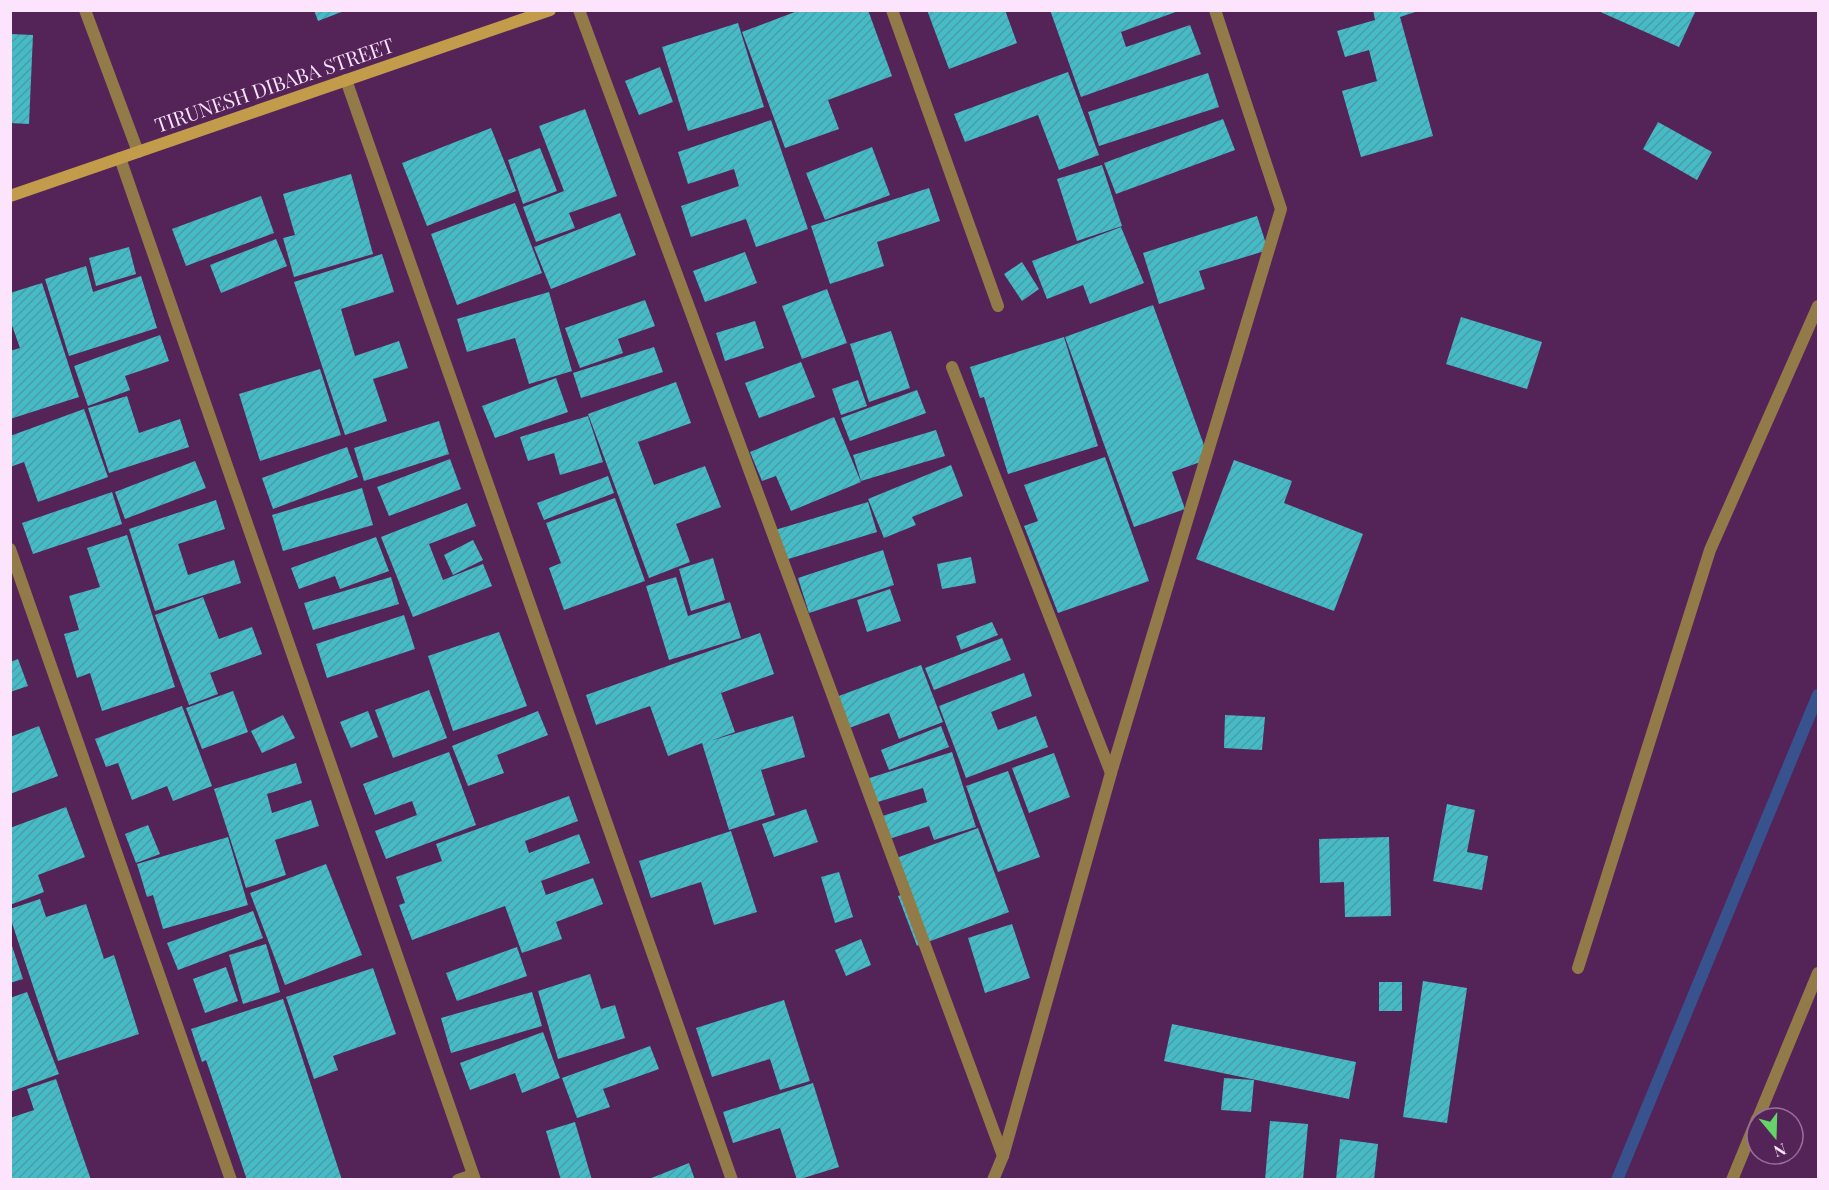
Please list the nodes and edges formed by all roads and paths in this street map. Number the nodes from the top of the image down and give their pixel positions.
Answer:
1 (86, 10) edge
2 (550, 10) edge
3 (579, 10) edge
4 (892, 10) edge
5 (1215, 10) edge
6 (346, 80) junction
7 (138, 152) junction
8 (120, 158) junction
9 (10, 196) edge
10 (998, 306) dead end
11 (1818, 306) edge
12 (952, 367) dead end
13 (10, 549) edge
14 (1111, 773) junction
15 (1578, 968) dead end
16 (1818, 973) edge
17 (1762, 1106) edge
18 (1745, 1148) edge
19 (1003, 1156) junction
20 (474, 1177) edge
21 (231, 1179) edge
22 (458, 1179) edge
23 (732, 1179) edge
24 (993, 1179) edge
25 (1732, 1179) edge

1 - 7 street
2 - 6 main road, TIRUNESH DIBABA STREET
3 - 19 street
4 - 10 street
5 - 14 street
6 - 7 main road, TIRUNESH DIBABA STREET
6 - 23 street
7 - 8 main road, TIRUNESH DIBABA STREET
8 - 9 main road, TIRUNESH DIBABA STREET
8 - 20 street
11 - 15 street
12 - 14 street
13 - 21 street
14 - 19 street
16 - 17 street
18 - 25 street
19 - 24 street
20 - 22 street

